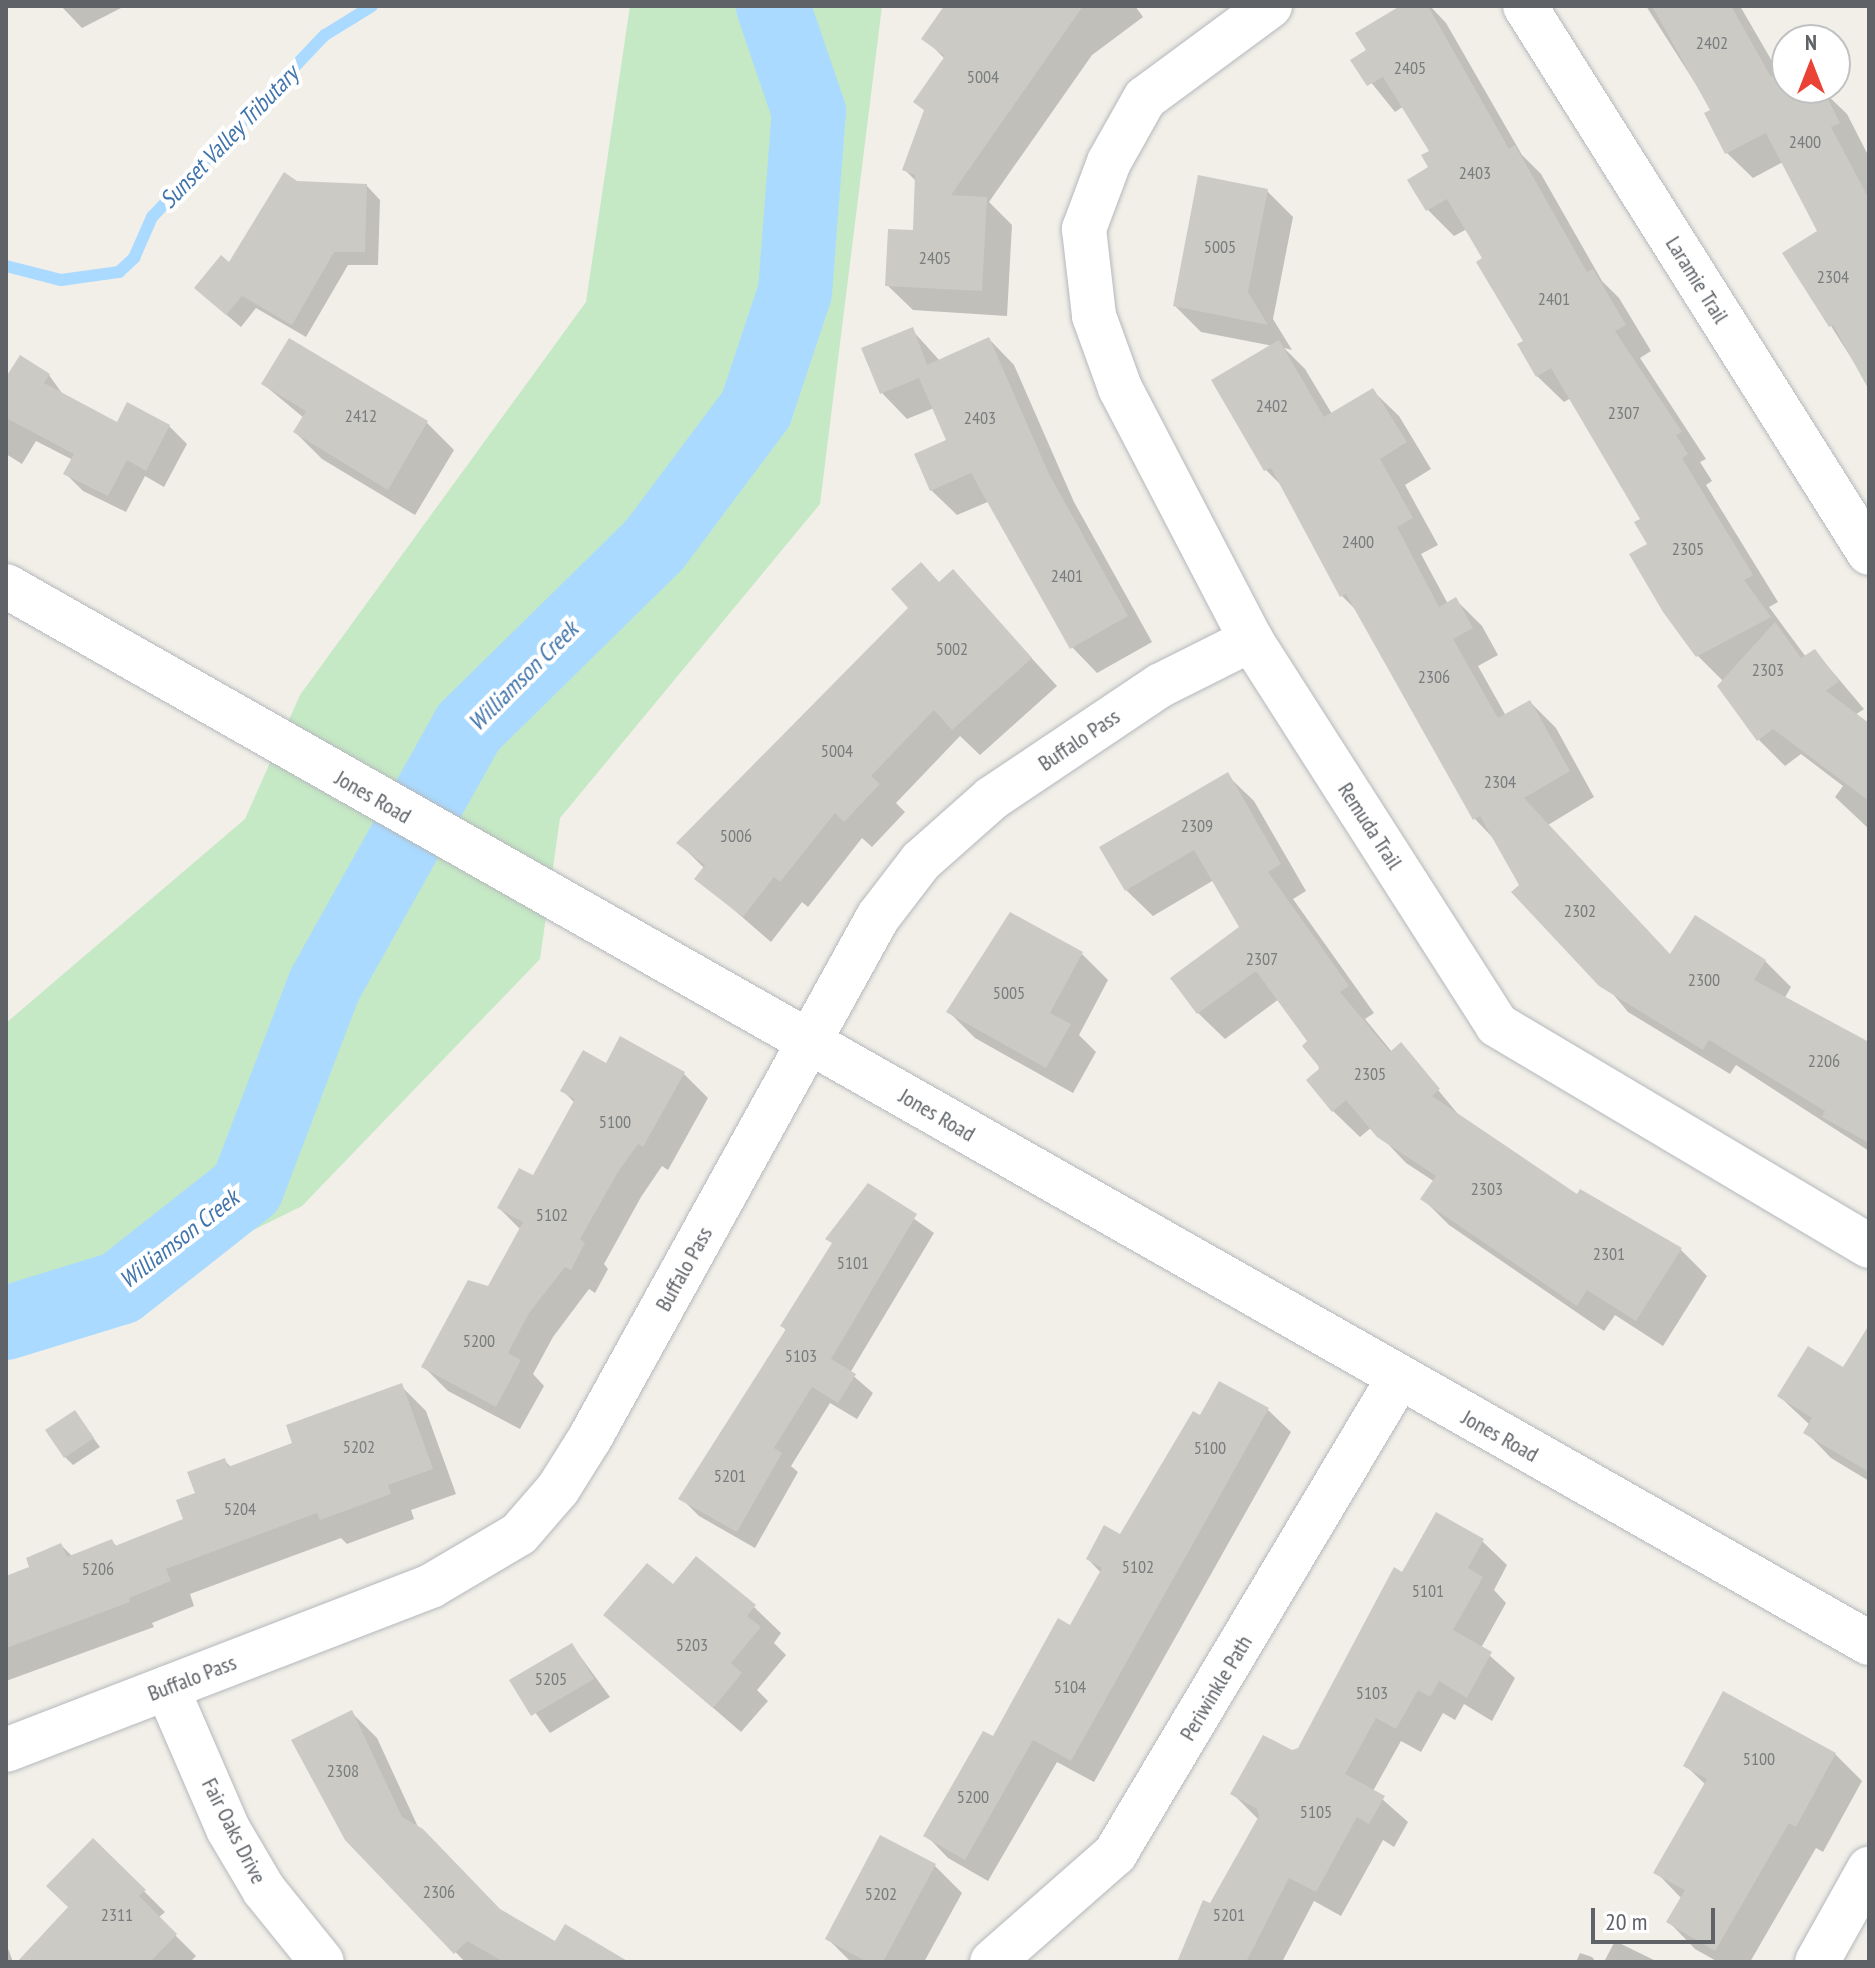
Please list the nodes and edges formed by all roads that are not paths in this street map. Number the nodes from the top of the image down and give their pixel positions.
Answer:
1 (1270, 6) edge
2 (1525, 6) edge
3 (1869, 553) edge
4 (6, 586) edge
5 (1251, 640) junction
6 (811, 1042) junction
7 (1869, 1246) edge
8 (1398, 1379) junction
9 (1869, 1643) edge
10 (167, 1688) junction
11 (6, 1750) edge
12 (1869, 1869) edge
13 (322, 1962) edge
14 (992, 1962) edge
15 (1817, 1962) edge

1 - 5 street, Remuda Trail
2 - 3 street, Laramie Trail
4 - 6 street, Jones Road
5 - 6 street, Buffalo Pass
5 - 7 street, Remuda Trail
6 - 8 street, Jones Road
6 - 10 street, Buffalo Pass
8 - 9 street, Jones Road
8 - 14 street, Periwinkle Path
10 - 11 street, Buffalo Pass
10 - 13 street, Fair Oaks Drive
12 - 15 street

